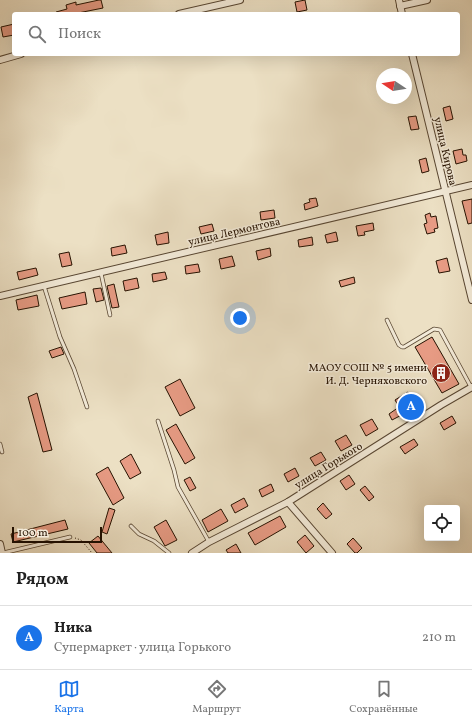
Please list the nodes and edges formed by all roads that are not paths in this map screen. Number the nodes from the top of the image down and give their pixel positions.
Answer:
1 (240, 0) edge
2 (427, 0) edge
3 (400, 3) edge
4 (188, 12) edge
5 (14, 56) edge
6 (412, 56) edge
7 (0, 60) edge
8 (472, 185) edge
9 (445, 192) junction
10 (101, 273) junction
11 (44, 286) junction
12 (0, 296) edge
13 (472, 300) edge
14 (110, 315) dead end
15 (387, 320) dead end
16 (472, 387) edge
17 (87, 407) dead end
18 (158, 421) dead end
19 (0, 444) edge
20 (2, 452) dead end
21 (288, 502) junction
22 (130, 526) dead end
23 (70, 537) road end
24 (210, 542) junction
25 (0, 544) edge
26 (3, 553) edge
27 (169, 553) edge
28 (192, 553) edge
29 (332, 553) edge

1 - 4 street
2 - 3 street
5 - 7 street
6 - 9 street, улица Кирова
8 - 9 street, улица Лермонтова
9 - 10 street, улица Лермонтова
9 - 13 street, улица Кирова
10 - 11 street, улица Лермонтова
10 - 14 lane
11 - 12 street, улица Лермонтова
11 - 17 lane
15 - 16 lane
16 - 21 street, улица Горького
18 - 24 lane
19 - 20 lane
21 - 24 street, улица Горького
21 - 29 street
22 - 27 lane
23 - 26 lane
24 - 28 street, улица Горького
25 - 26 street

